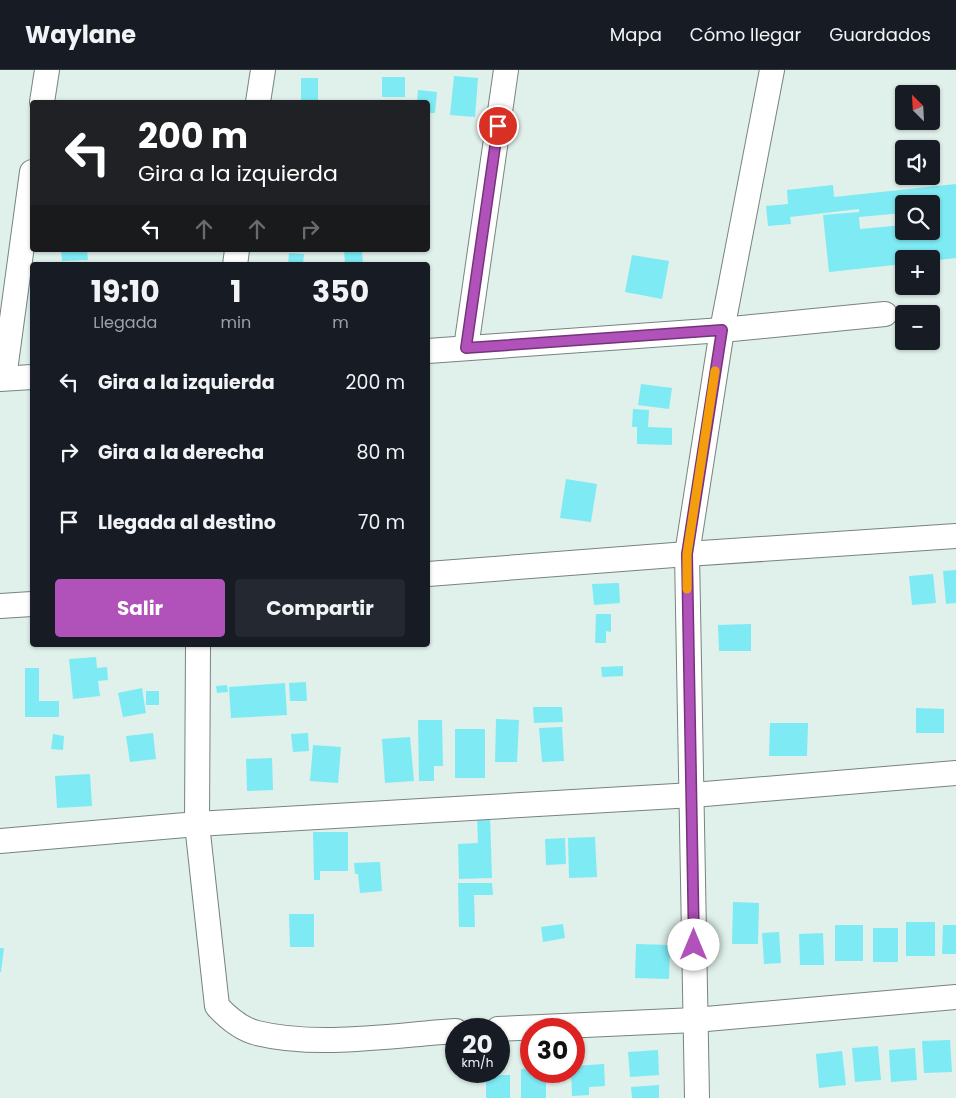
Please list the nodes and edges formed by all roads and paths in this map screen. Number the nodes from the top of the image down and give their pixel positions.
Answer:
1 (47, 70) edge
2 (263, 70) edge
3 (506, 70) edge
4 (772, 70) edge
5 (42, 100) edge
6 (258, 100) edge
7 (30, 186) edge
8 (885, 314) dead end
9 (722, 330) junction
10 (466, 348) junction
11 (430, 351) edge
12 (30, 377) edge
13 (2, 379) edge
14 (956, 536) edge
15 (687, 554) junction
16 (430, 574) edge
17 (30, 604) edge
18 (0, 606) edge
19 (198, 647) edge
20 (956, 773) edge
21 (693, 795) junction
22 (197, 824) junction
23 (0, 841) edge
24 (956, 997) edge
25 (695, 1020) junction
26 (510, 1028) edge
27 (445, 1032) edge
28 (697, 1098) edge

1 - 5 street
2 - 6 street
3 - 10 street
4 - 9 street
7 - 13 street
8 - 9 street
9 - 10 street
9 - 15 street
10 - 11 street
12 - 13 street
14 - 15 street
15 - 16 street
15 - 21 street
17 - 18 street
19 - 22 street
20 - 21 street
21 - 22 street
21 - 25 street
22 - 23 street
22 - 27 street
24 - 25 street
25 - 26 street
25 - 28 street

